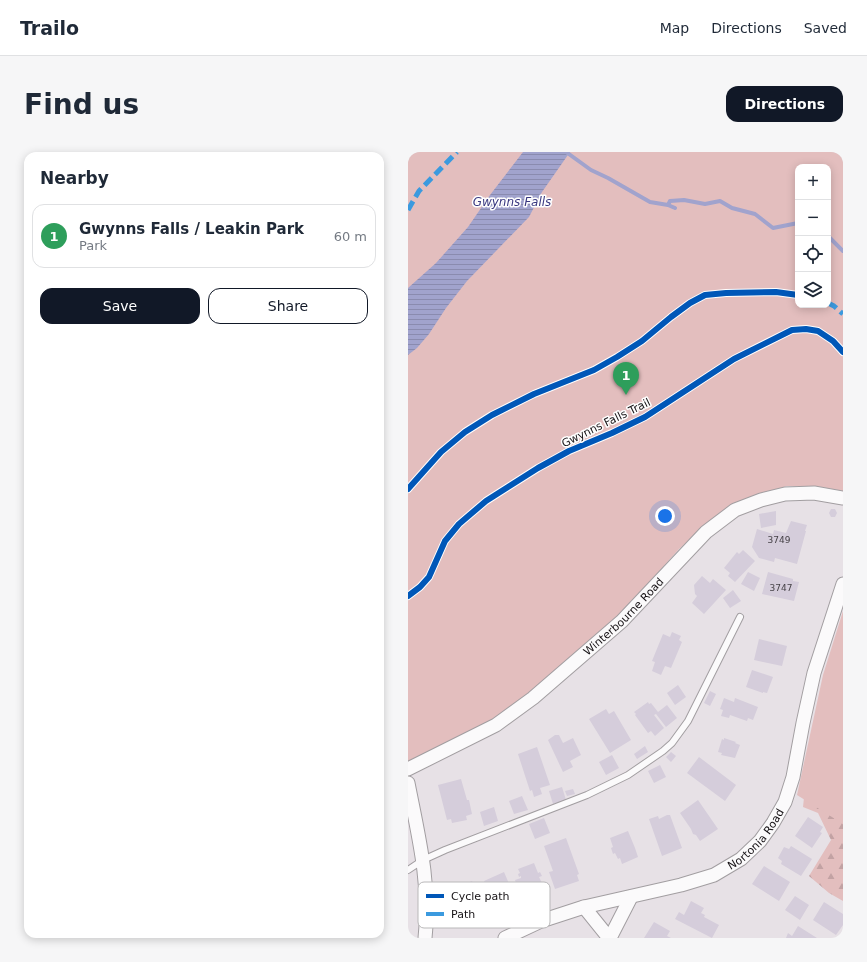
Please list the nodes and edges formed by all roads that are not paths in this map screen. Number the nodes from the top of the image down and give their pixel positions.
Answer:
1 (843, 498) edge
2 (843, 584) edge
3 (740, 617) dead end
4 (408, 769) edge
5 (408, 783) edge
6 (423, 860) junction
7 (408, 870) edge
8 (425, 882) edge
9 (631, 897) junction
10 (584, 907) junction
11 (550, 918) edge
12 (426, 928) edge
13 (526, 928) edge
14 (425, 938) edge
15 (505, 938) edge
16 (609, 938) edge

1 - 4 street, Winterbourne Road
2 - 9 street, Nortonia Road
3 - 6 lane
5 - 6 street
6 - 7 lane
6 - 8 street
9 - 10 street, Nortonia Road
9 - 16 street
10 - 11 street, Nortonia Road
10 - 16 street
12 - 14 street
13 - 15 street, Nortonia Road

